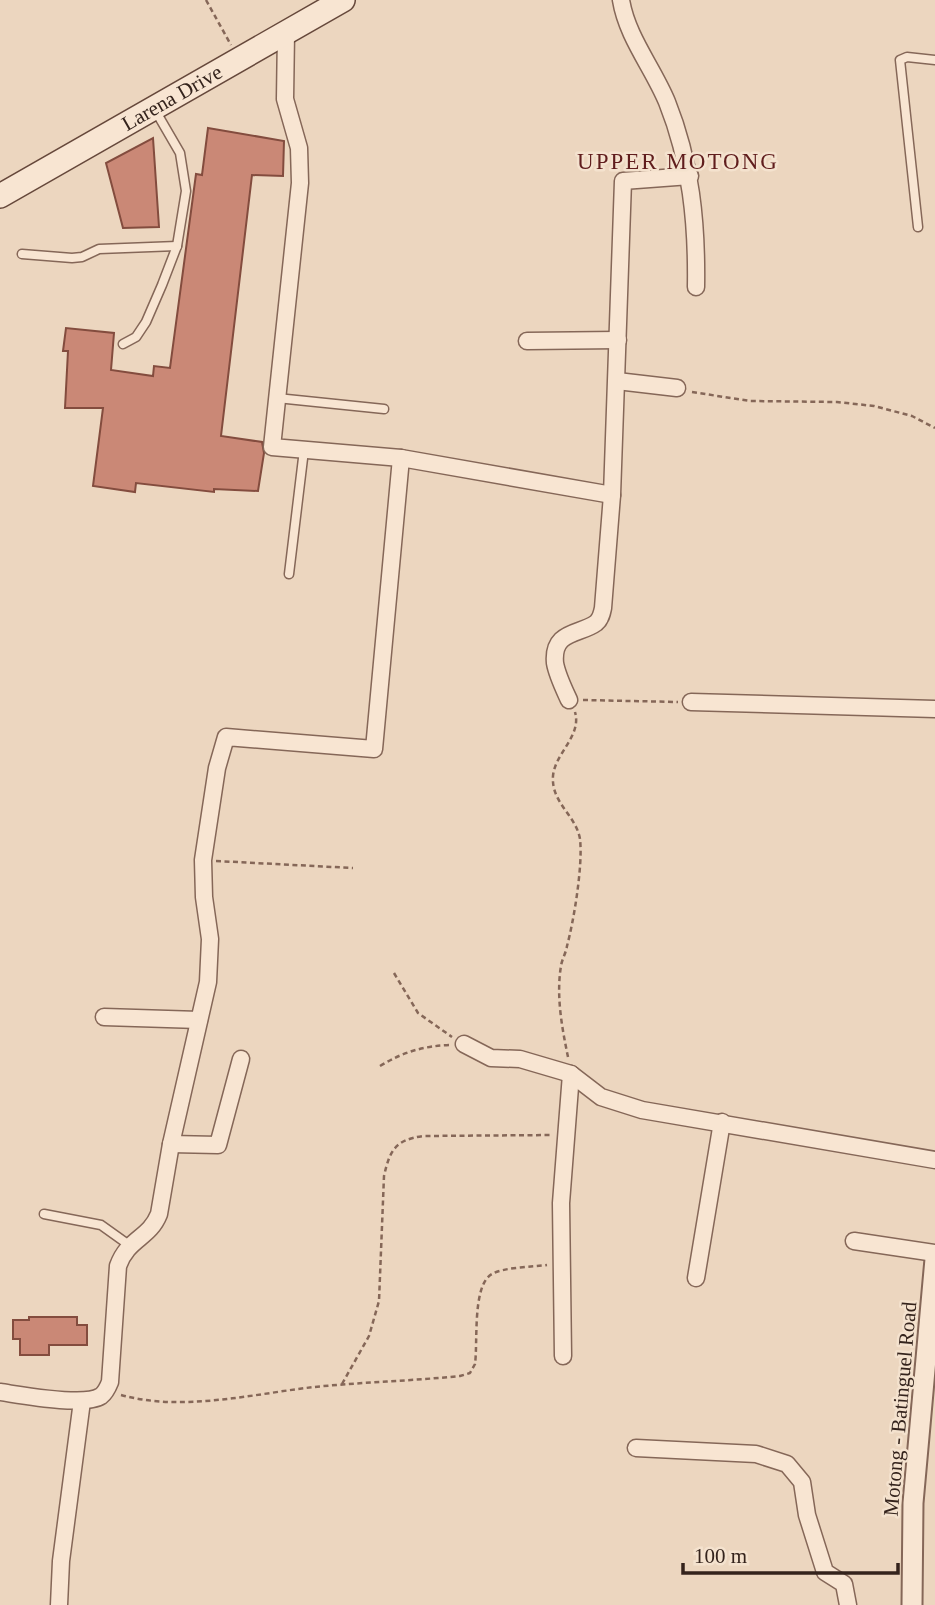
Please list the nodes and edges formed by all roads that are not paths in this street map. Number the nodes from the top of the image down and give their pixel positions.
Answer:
1 (343, 0) edge
2 (621, 0) edge
3 (286, 33) junction
4 (935, 60) edge
5 (154, 108) junction
6 (690, 176) junction
7 (0, 196) edge
8 (918, 227) dead end
9 (177, 246) junction
10 (22, 254) dead end
11 (696, 286) dead end
12 (618, 340) junction
13 (527, 341) dead end
14 (123, 344) dead end
15 (617, 380) junction
16 (677, 388) road end
17 (277, 398) junction
18 (384, 409) dead end
19 (304, 450) junction
20 (401, 458) junction
21 (612, 495) junction
22 (289, 574) dead end
23 (569, 700) road end
24 (691, 702) road end
25 (935, 709) edge
26 (104, 1017) dead end
27 (200, 1020) junction
28 (464, 1044) road end
29 (241, 1059) dead end
30 (571, 1074) junction
31 (722, 1122) junction
32 (171, 1144) junction
33 (935, 1160) edge
34 (44, 1214) dead end
35 (854, 1241) dead end
36 (129, 1245) junction
37 (935, 1253) edge
38 (935, 1259) edge
39 (696, 1278) dead end
40 (564, 1356) dead end
41 (0, 1392) edge
42 (82, 1401) junction
43 (636, 1448) dead end
44 (59, 1605) edge
45 (848, 1605) edge
46 (912, 1605) edge

1 - 3 main road, Larena Drive
2 - 6 street
3 - 5 main road, Larena Drive
3 - 17 street
4 - 8 lane
5 - 7 main road, Larena Drive
5 - 9 lane
6 - 11 street
6 - 12 street
9 - 10 lane
9 - 14 lane
12 - 13 street
12 - 15 street
15 - 16 street
15 - 21 street
17 - 18 lane
17 - 19 street
19 - 20 street
19 - 22 lane
20 - 21 street
20 - 27 street
21 - 23 street
24 - 25 street
26 - 27 street
27 - 32 street
28 - 30 street
29 - 32 street
30 - 31 street
30 - 40 street
31 - 33 street
31 - 39 street
32 - 36 street
34 - 36 lane
35 - 37 street
36 - 42 street
38 - 46 street, Motong - Batinguel Road
41 - 42 street
42 - 44 street
43 - 45 street

